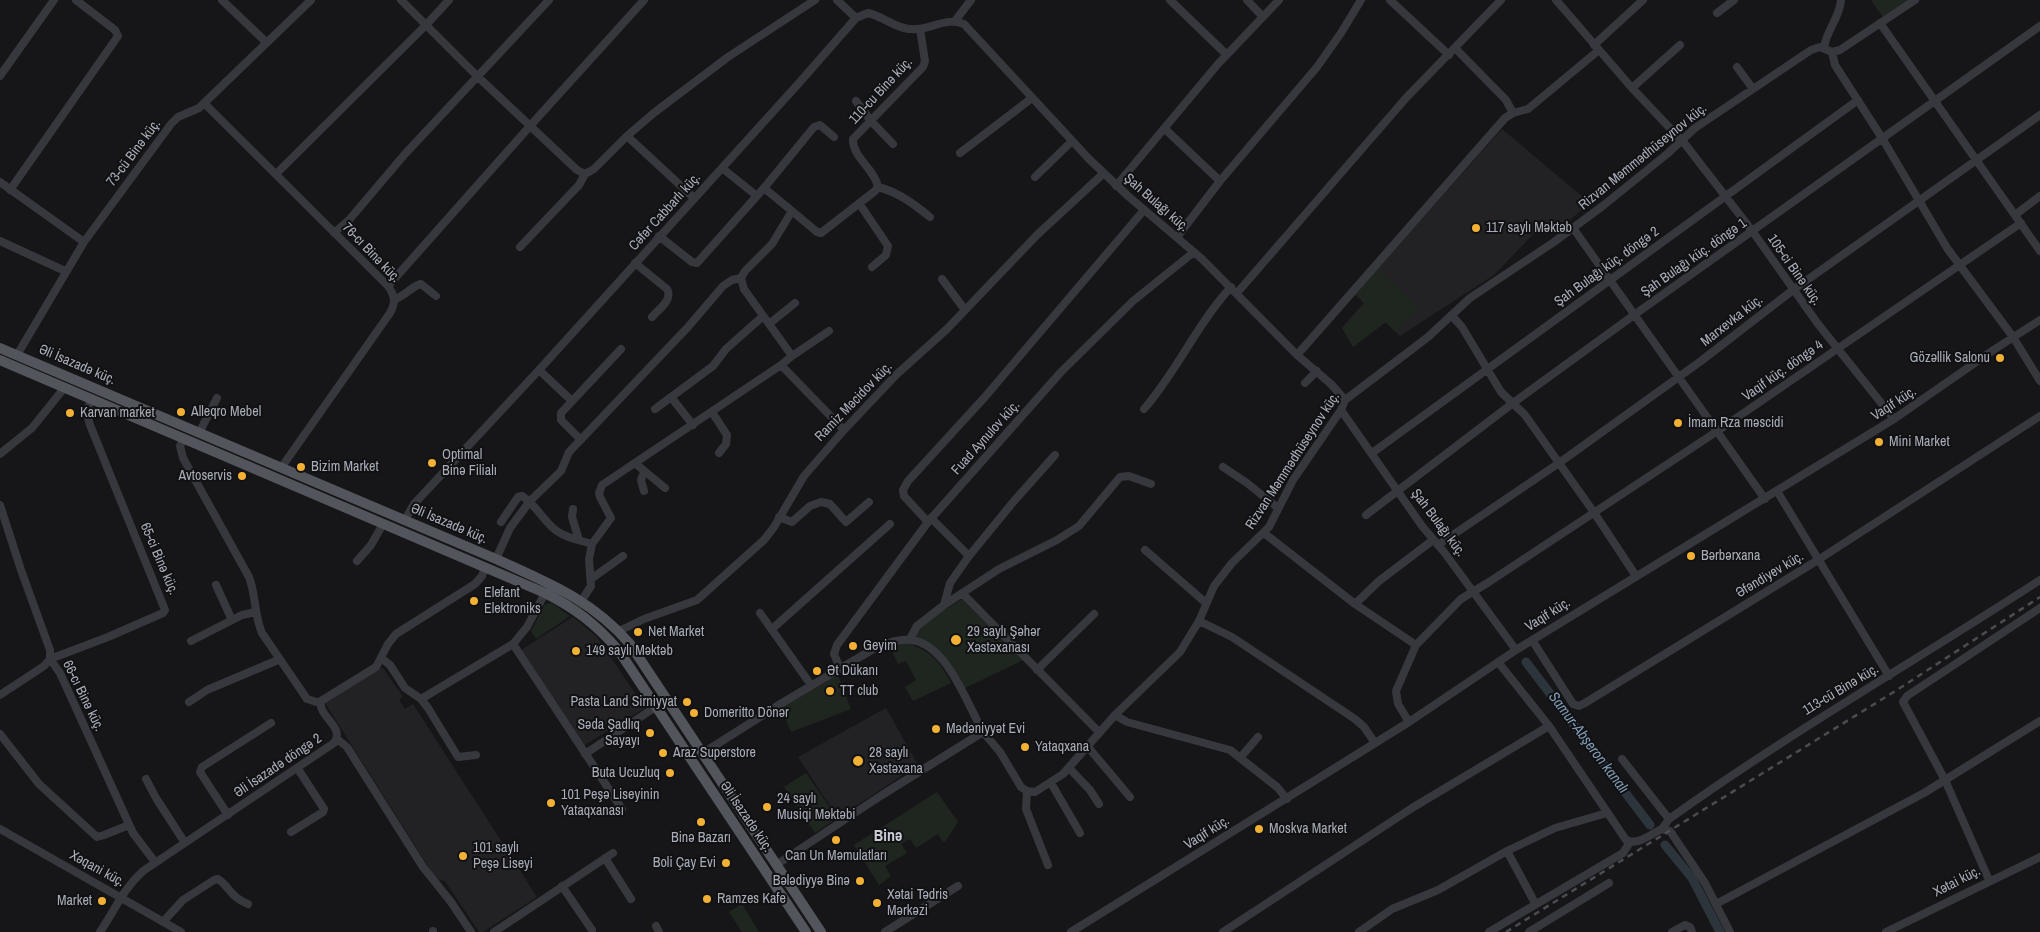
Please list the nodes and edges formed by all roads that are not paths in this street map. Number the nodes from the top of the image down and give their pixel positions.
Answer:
1 (54, 0) edge
2 (76, 0) edge
3 (222, 0) edge
4 (311, 0) edge
5 (401, 0) edge
6 (449, 0) edge
7 (549, 0) edge
8 (644, 0) edge
9 (815, 0) edge
10 (837, 0) edge
11 (971, 0) edge
12 (1170, 0) edge
13 (1247, 0) edge
14 (1280, 0) edge
15 (1361, 0) edge
16 (1390, 0) edge
17 (1501, 0) edge
18 (1556, 0) edge
19 (1643, 0) edge
20 (1734, 0) edge
21 (1840, 0) edge
22 (1915, 0) edge
23 (1717, 13) dead end
24 (1263, 17) junction
25 (856, 18) junction
26 (955, 21) junction
27 (1880, 23) junction
28 (426, 25) junction
29 (2040, 26) edge
30 (920, 29) junction
31 (266, 42) junction
32 (1680, 45) dead end
33 (1455, 48) junction
34 (1597, 48) junction
35 (1824, 48) junction
36 (1832, 52) junction
37 (1226, 54) junction
38 (1449, 55) junction
39 (1737, 67) dead end
40 (0, 76) edge
41 (477, 76) junction
42 (1632, 88) junction
43 (1753, 89) junction
44 (1032, 98) junction
45 (1858, 100) junction
46 (856, 101) dead end
47 (1934, 102) junction
48 (204, 103) junction
49 (1513, 113) junction
50 (2040, 115) edge
51 (871, 121) junction
52 (530, 126) junction
53 (1165, 129) junction
54 (627, 136) junction
55 (834, 137) dead end
56 (1882, 138) junction
57 (1681, 140) junction
58 (1072, 141) junction
59 (893, 144) dead end
60 (960, 153) dead end
61 (1976, 162) junction
62 (722, 168) junction
63 (1104, 173) junction
64 (276, 174) junction
65 (585, 174) junction
66 (1035, 177) dead end
67 (1220, 181) junction
68 (0, 182) edge
69 (1116, 186) junction
70 (878, 187) junction
71 (764, 188) junction
72 (10, 190) junction
73 (757, 196) junction
74 (1724, 196) junction
75 (2040, 196) edge
76 (694, 198) junction
77 (1919, 200) junction
78 (860, 203) junction
79 (1144, 210) junction
80 (792, 211) junction
81 (2015, 215) junction
82 (930, 217) dead end
83 (2021, 223) junction
84 (1573, 228) junction
85 (1752, 232) junction
86 (334, 233) junction
87 (660, 236) junction
88 (1177, 237) junction
89 (0, 241) edge
90 (84, 242) junction
91 (520, 247) dead end
92 (1194, 252) junction
93 (2040, 252) edge
94 (635, 263) junction
95 (1958, 266) junction
96 (872, 267) dead end
97 (65, 271) junction
98 (741, 278) junction
99 (942, 279) dead end
100 (1609, 280) junction
101 (388, 286) junction
102 (1234, 290) junction
103 (1793, 290) junction
104 (436, 296) dead end
105 (395, 299) junction
106 (795, 303) dead end
107 (965, 310) junction
108 (1634, 315) junction
109 (1452, 316) junction
110 (652, 317) dead end
111 (762, 317) junction
112 (2040, 320) edge
113 (769, 324) junction
114 (829, 331) dead end
115 (2013, 337) junction
116 (0, 348) edge
117 (1838, 348) junction
118 (622, 349) dead end
119 (17, 355) junction
120 (1297, 355) junction
121 (792, 356) junction
122 (0, 360) edge
123 (781, 364) junction
124 (540, 370) junction
125 (1488, 371) junction
126 (1317, 372) junction
127 (1678, 377) junction
128 (2040, 381) edge
129 (1306, 383) dead end
130 (65, 387) junction
131 (671, 397) junction
132 (91, 398) junction
133 (217, 398) dead end
134 (1345, 400) junction
135 (572, 401) junction
136 (1513, 403) junction
137 (655, 409) dead end
138 (1144, 409) dead end
139 (1342, 410) junction
140 (151, 412) junction
141 (712, 412) junction
142 (2040, 416) edge
143 (1894, 418) junction
144 (146, 422) junction
145 (693, 425) junction
146 (844, 430) junction
147 (1716, 432) junction
148 (199, 433) junction
149 (183, 439) junction
150 (582, 440) junction
151 (720, 453) dead end
152 (0, 454) edge
153 (1372, 454) junction
154 (1055, 455) dead end
155 (1559, 463) junction
156 (636, 464) junction
157 (281, 468) junction
158 (1223, 468) dead end
159 (644, 472) junction
160 (1151, 484) dead end
161 (665, 488) dead end
162 (1398, 490) junction
163 (1777, 491) junction
164 (644, 492) dead end
165 (1765, 499) junction
166 (530, 501) junction
167 (869, 502) dead end
168 (0, 505) edge
169 (1278, 508) junction
170 (573, 509) dead end
171 (1593, 512) junction
172 (1366, 515) dead end
173 (779, 517) junction
174 (405, 520) junction
175 (930, 520) junction
176 (501, 522) dead end
177 (383, 524) junction
178 (890, 524) dead end
179 (400, 531) junction
180 (1264, 534) junction
181 (579, 540) junction
182 (1436, 542) junction
183 (592, 544) junction
184 (1145, 550) dead end
185 (623, 556) dead end
186 (969, 556) junction
187 (496, 559) junction
188 (1818, 560) junction
189 (357, 561) dead end
190 (485, 567) junction
191 (1636, 576) junction
192 (591, 579) junction
193 (2040, 580) edge
194 (216, 585) dead end
195 (1473, 591) junction
196 (544, 593) junction
197 (962, 593) junction
198 (582, 600) junction
199 (1206, 603) junction
200 (1355, 604) junction
201 (944, 605) junction
202 (2040, 608) edge
203 (256, 612) junction
204 (760, 613) dead end
205 (1094, 614) dead end
206 (232, 620) junction
207 (1199, 621) junction
208 (772, 629) junction
209 (619, 631) junction
210 (910, 640) junction
211 (1532, 640) junction
212 (191, 641) dead end
213 (513, 644) junction
214 (1416, 644) junction
215 (1516, 650) junction
216 (382, 658) junction
217 (50, 659) junction
218 (278, 660) junction
219 (1498, 662) junction
220 (840, 668) junction
221 (1037, 670) junction
222 (1889, 676) junction
223 (811, 686) junction
224 (0, 695) edge
225 (421, 699) junction
226 (189, 702) dead end
227 (320, 703) junction
228 (658, 706) junction
229 (1115, 715) junction
230 (2040, 721) edge
231 (1408, 722) junction
232 (271, 723) dead end
233 (1549, 726) junction
234 (983, 732) junction
235 (1099, 732) junction
236 (0, 734) edge
237 (1258, 737) dead end
238 (337, 740) junction
239 (1375, 743) junction
240 (1088, 747) junction
241 (703, 753) junction
242 (585, 754) junction
243 (476, 755) dead end
244 (1240, 758) junction
245 (1622, 759) dead end
246 (692, 760) junction
247 (1069, 768) junction
248 (298, 769) junction
249 (146, 779) dead end
250 (1945, 780) junction
251 (1051, 783) junction
252 (1026, 791) junction
253 (1130, 797) dead end
254 (1287, 799) junction
255 (1099, 804) dead end
256 (622, 809) dead end
257 (1608, 813) junction
258 (228, 815) junction
259 (1669, 819) junction
260 (129, 825) junction
261 (0, 829) edge
262 (1662, 829) junction
263 (291, 832) dead end
264 (1080, 833) dead end
265 (1630, 842) junction
266 (185, 843) junction
267 (1507, 852) junction
268 (614, 853) dead end
269 (2040, 857) edge
270 (605, 858) junction
271 (155, 862) junction
272 (1048, 865) dead end
273 (779, 869) junction
274 (768, 875) junction
275 (1989, 880) junction
276 (1609, 883) dead end
277 (562, 886) junction
278 (958, 886) dead end
279 (120, 897) junction
280 (631, 899) dead end
281 (1535, 903) junction
282 (248, 904) dead end
283 (1716, 904) junction
284 (163, 922) junction
285 (592, 930) dead end
286 (100, 932) edge
287 (181, 932) edge
288 (471, 932) edge
289 (494, 932) edge
290 (806, 932) edge
291 (821, 932) edge
292 (885, 932) edge
293 (1071, 932) edge
294 (1223, 932) edge
295 (1360, 932) edge
296 (1489, 932) edge
297 (1529, 932) edge
298 (1672, 932) edge
299 (1692, 932) edge
300 (1730, 932) edge
301 (1886, 932) edge

1 - 40 street
2 - 72 street
3 - 31 street
4 - 31 street, 73-cü Binə küç.
5 - 28 street
6 - 28 street
7 - 41 street
8 - 52 street
9 - 54 street
10 - 25 street
11 - 26 street
12 - 37 street
13 - 24 street
14 - 24 street
15 - 67 street
16 - 38 street
17 - 33 street
18 - 34 street, 105-ci Binə küç.
19 - 34 street
20 - 23 street
21 - 35 street
22 - 27 street
24 - 37 street
25 - 30 street
25 - 62 street, Cəfər Cabbarlı küç.
26 - 30 street
26 - 44 street, Şah Bulağı küç.
27 - 36 street
27 - 47 street
28 - 41 street
28 - 64 street
29 - 47 street, Şah Bulağı küç. döngə 1
30 - 51 street, 110-cu Binə küç.
31 - 48 street, 73-cü Binə küç.
32 - 42 street
33 - 38 street
33 - 49 street
34 - 42 street, 105-ci Binə küç.
34 - 49 street
35 - 36 street
35 - 43 street, Rizvan Məmmədhüseynov küç.
36 - 45 street
37 - 53 street
38 - 102 street
39 - 43 street
41 - 52 street
41 - 86 street
42 - 57 street, 105-ci Binə küç.
43 - 57 street, Rizvan Məmmədhüseynov küç.
44 - 58 street, Şah Bulağı küç.
44 - 60 street
45 - 56 street
45 - 74 street, Şah Bulağı küç. döngə 2
46 - 51 street
47 - 56 street, Şah Bulağı küç. döngə 1
47 - 61 street
48 - 64 street, 76-cı Binə küç.
48 - 90 street, 73-cü Binə küç.
49 - 120 street
50 - 61 street, Marxevka küç.
51 - 59 street
51 - 70 street, 110-cu Binə küç.
52 - 65 street
52 - 101 street
53 - 67 street
53 - 69 street
54 - 65 street
54 - 76 street
55 - 71 street
56 - 77 street
56 - 85 street, Şah Bulağı küç. döngə 1
57 - 74 street, 105-ci Binə küç.
57 - 84 street, Rizvan Məmmədhüseynov küç.
58 - 63 street, Şah Bulağı küç.
58 - 66 street
61 - 77 street, Marxevka küç.
61 - 81 street
62 - 73 street
62 - 76 street, Cəfər Cabbarlı küç.
63 - 69 street, Şah Bulağı küç.
63 - 107 street, Ramiz Məcidov küç.
64 - 86 street, 76-cı Binə küç.
65 - 91 street
67 - 88 street
68 - 72 street
69 - 79 street, Şah Bulağı küç.
70 - 78 street
70 - 82 street
71 - 73 street
71 - 80 street
72 - 90 street
73 - 87 street
74 - 85 street, 105-ci Binə küç.
74 - 100 street, Şah Bulağı küç. döngə 2
75 - 81 street
76 - 87 street, Cəfər Cabbarlı küç.
77 - 95 street
77 - 103 street, Marxevka küç.
78 - 80 street
78 - 96 street
79 - 88 street, Şah Bulağı küç.
79 - 175 street
80 - 98 street
81 - 83 street
83 - 93 street
83 - 95 street, Vaqif küç. döngə 4
84 - 100 street
84 - 109 street, Rizvan Məmmədhüseynov küç.
85 - 103 street, 105-ci Binə küç.
85 - 108 street, Şah Bulağı küç. döngə 1
86 - 101 street, 76-cı Binə küç.
87 - 94 street, Cəfər Cabbarlı küç.
88 - 92 street, Şah Bulağı küç.
89 - 97 street
90 - 97 street, 73-cü Binə küç.
92 - 102 street, Şah Bulağı küç.
92 - 175 street, Fuad Aynulov küç.
94 - 110 street
94 - 124 street, Cəfər Cabbarlı küç.
95 - 115 street
95 - 117 street, Vaqif küç. döngə 4
97 - 119 street, 73-cü Binə küç.
98 - 111 street
98 - 150 street
99 - 107 street
100 - 108 street
100 - 125 street, Şah Bulağı küç. döngə 2
101 - 105 street, 76-cı Binə küç.
102 - 120 street, Şah Bulağı küç.
102 - 138 street
103 - 117 street, 105-ci Binə küç.
103 - 127 street, Marxevka küç.
104 - 105 street
105 - 157 street, 76-cı Binə küç.
106 - 113 street
107 - 146 street, Ramiz Məcidov küç.
108 - 127 street
108 - 136 street, Şah Bulağı küç. döngə 1
109 - 125 street
109 - 134 street, Rizvan Məmmədhüseynov küç.
111 - 113 street
111 - 131 street
112 - 115 street, Vaqif küç.
113 - 121 street
114 - 121 street
115 - 128 street
115 - 143 street, Vaqif küç.
116 - 119 main road, Əli İsazadə küç.
117 - 143 street, 105-ci Binə küç.
117 - 147 street, Vaqif küç. döngə 4
118 - 135 street
119 - 140 main road, Əli İsazadə küç.
120 - 126 street, Şah Bulağı küç.
121 - 123 street
122 - 130 main road, Əli İsazadə küç.
123 - 141 street
123 - 146 street
124 - 135 street
124 - 174 street, Cəfər Cabbarlı küç.
125 - 136 street
125 - 153 street, Şah Bulağı küç. döngə 2
126 - 129 street
126 - 134 street, Şah Bulağı küç.
127 - 147 street
127 - 155 street, Marxevka küç.
130 - 132 main road, Əli İsazadə küç.
130 - 152 street
131 - 137 street
131 - 145 street
132 - 144 main road, Əli İsazadə küç.
132 - 217 street, 65-ci Binə küç.
133 - 148 street
134 - 139 street, Rizvan Məmmədhüseynov küç.
135 - 150 street
136 - 155 street
136 - 162 street, Şah Bulağı küç. döngə 1
139 - 153 street, Şah Bulağı küç.
139 - 169 street, Rizvan Məmmədhüseynov küç.
140 - 144 main road
140 - 148 main road, Əli İsazadə küç.
141 - 145 street
141 - 151 street
142 - 188 street, Əfəndiyev küç.
143 - 163 street, Vaqif küç.
144 - 149 main road, Əli İsazadə küç.
145 - 156 street
146 - 173 street, Ramiz Məcidov küç.
147 - 165 street
147 - 171 street, Vaqif küç. döngə 4
148 - 157 main road, Əli İsazadə küç.
149 - 177 main road, Əli İsazadə küç.
149 - 203 street
150 - 166 street
153 - 162 street, Şah Bulağı küç.
154 - 186 street
155 - 171 street
155 - 182 street, Marxevka küç.
156 - 159 street
156 - 183 street
157 - 174 main road, Əli İsazadə küç.
158 - 169 street
159 - 161 street
159 - 164 street
160 - 197 street
162 - 172 street, Şah Bulağı küç. döngə 1
162 - 182 street, Şah Bulağı küç.
163 - 165 street, Vaqif küç.
163 - 188 street
165 - 191 street, Vaqif küç.
166 - 176 street
166 - 181 street
166 - 187 street
167 - 173 street
168 - 217 street, 66-cı Binə küç.
169 - 180 street, Rizvan Məmmədhüseynov küç.
170 - 181 street
171 - 191 street
171 - 195 street, Vaqif küç. döngə 4
173 - 209 street, Ramiz Məcidov küç.
174 - 179 main road
174 - 187 main road, Əli İsazadə küç.
175 - 186 street
175 - 220 street, Fuad Aynulov küç.
177 - 179 main road, Əli İsazadə küç.
177 - 189 street
178 - 208 street
179 - 190 main road, Əli İsazadə küç.
180 - 199 street, Rizvan Məmmədhüseynov küç.
180 - 200 street
181 - 183 street
182 - 195 street, Şah Bulağı küç.
182 - 200 street, Marxevka küç.
183 - 192 street
184 - 199 street
185 - 192 street
186 - 201 street
187 - 198 main road, Əli İsazadə küç.
188 - 211 street, Əfəndiyev küç.
188 - 222 street
190 - 196 main road, Əli İsazadə küç.
190 - 216 street
191 - 211 street, Vaqif küç.
192 - 198 street
193 - 222 street, 113-cü Binə küç.
194 - 206 street
195 - 214 street, Vaqif küç. döngə 4
195 - 215 street, Şah Bulağı küç.
196 - 213 street
196 - 228 main road, Əli İsazadə küç.
197 - 201 street
197 - 221 street
198 - 209 main road, Əli İsazadə küç.
199 - 207 street, Rizvan Məmmədhüseynov küç.
200 - 214 street
201 - 210 street
202 - 250 street
203 - 206 street
203 - 218 street
204 - 208 street
205 - 221 street
206 - 212 street
207 - 229 street, Rizvan Məmmədhüseynov küç.
207 - 239 street
208 - 223 street
209 - 241 main road, Əli İsazadə küç.
210 - 220 street
210 - 234 street
211 - 215 street, Vaqif küç.
213 - 225 street
213 - 242 street
214 - 231 street
215 - 219 street, Vaqif küç.
216 - 225 street
216 - 227 street
217 - 224 street, 65-ci Binə küç.
217 - 260 street, 66-cı Binə küç.
218 - 226 street
218 - 227 street
219 - 231 street, Vaqif küç.
219 - 233 street
220 - 223 street
221 - 235 street
222 - 259 street, 113-cü Binə küç.
223 - 241 street
225 - 243 street
227 - 238 street, Əli İsazadə döngə 2
228 - 242 street
228 - 246 main road, Əli İsazadə küç.
229 - 235 street, Rizvan Məmmədhüseynov küç.
229 - 244 street
230 - 250 street
231 - 239 street, Vaqif küç.
232 - 258 street
233 - 257 street
233 - 294 street
234 - 252 street
234 - 273 street
235 - 240 street, Rizvan Məmmədhüseynov küç.
236 - 260 street
237 - 244 street
238 - 248 street, Əli İsazadə döngə 2
238 - 288 street
239 - 254 street, Vaqif küç.
240 - 247 street, Rizvan Məmmədhüseynov küç.
240 - 253 street
241 - 246 main road
241 - 273 main road, Əli İsazadə küç.
242 - 256 street
244 - 254 street
245 - 259 street
246 - 274 main road, Əli İsazadə küç.
247 - 251 street, Rizvan Məmmədhüseynov küç.
247 - 255 street
248 - 258 street, Əli İsazadə döngə 2
248 - 263 street
249 - 266 street
250 - 275 street
250 - 283 street
251 - 252 street, Rizvan Məmmədhüseynov küç.
251 - 264 street
252 - 272 street
254 - 293 street, Vaqif küç.
257 - 265 street
257 - 267 street
258 - 266 street, Əli İsazadə döngə 2
259 - 262 street, 113-cü Binə küç.
260 - 271 street, 66-cı Binə küç.
261 - 279 street, Xəqani küç.
262 - 265 street
262 - 283 street
265 - 281 street
266 - 271 street, Əli İsazadə döngə 2
267 - 281 street
267 - 295 street
268 - 270 street
269 - 275 street, Xətai küç.
270 - 277 street
270 - 280 street
271 - 279 street, Əli İsazadə döngə 2
273 - 274 main road
273 - 291 main road, Əli İsazadə küç.
274 - 290 main road, Əli İsazadə küç.
275 - 301 street, Xətai küç.
276 - 297 street
277 - 285 street
277 - 289 street
278 - 292 street
279 - 284 street, Xəqani küç.
279 - 286 street, Əli İsazadə döngə 2
281 - 296 street
282 - 284 street
283 - 300 street
284 - 287 street, Xəqani küç.
298 - 299 street

